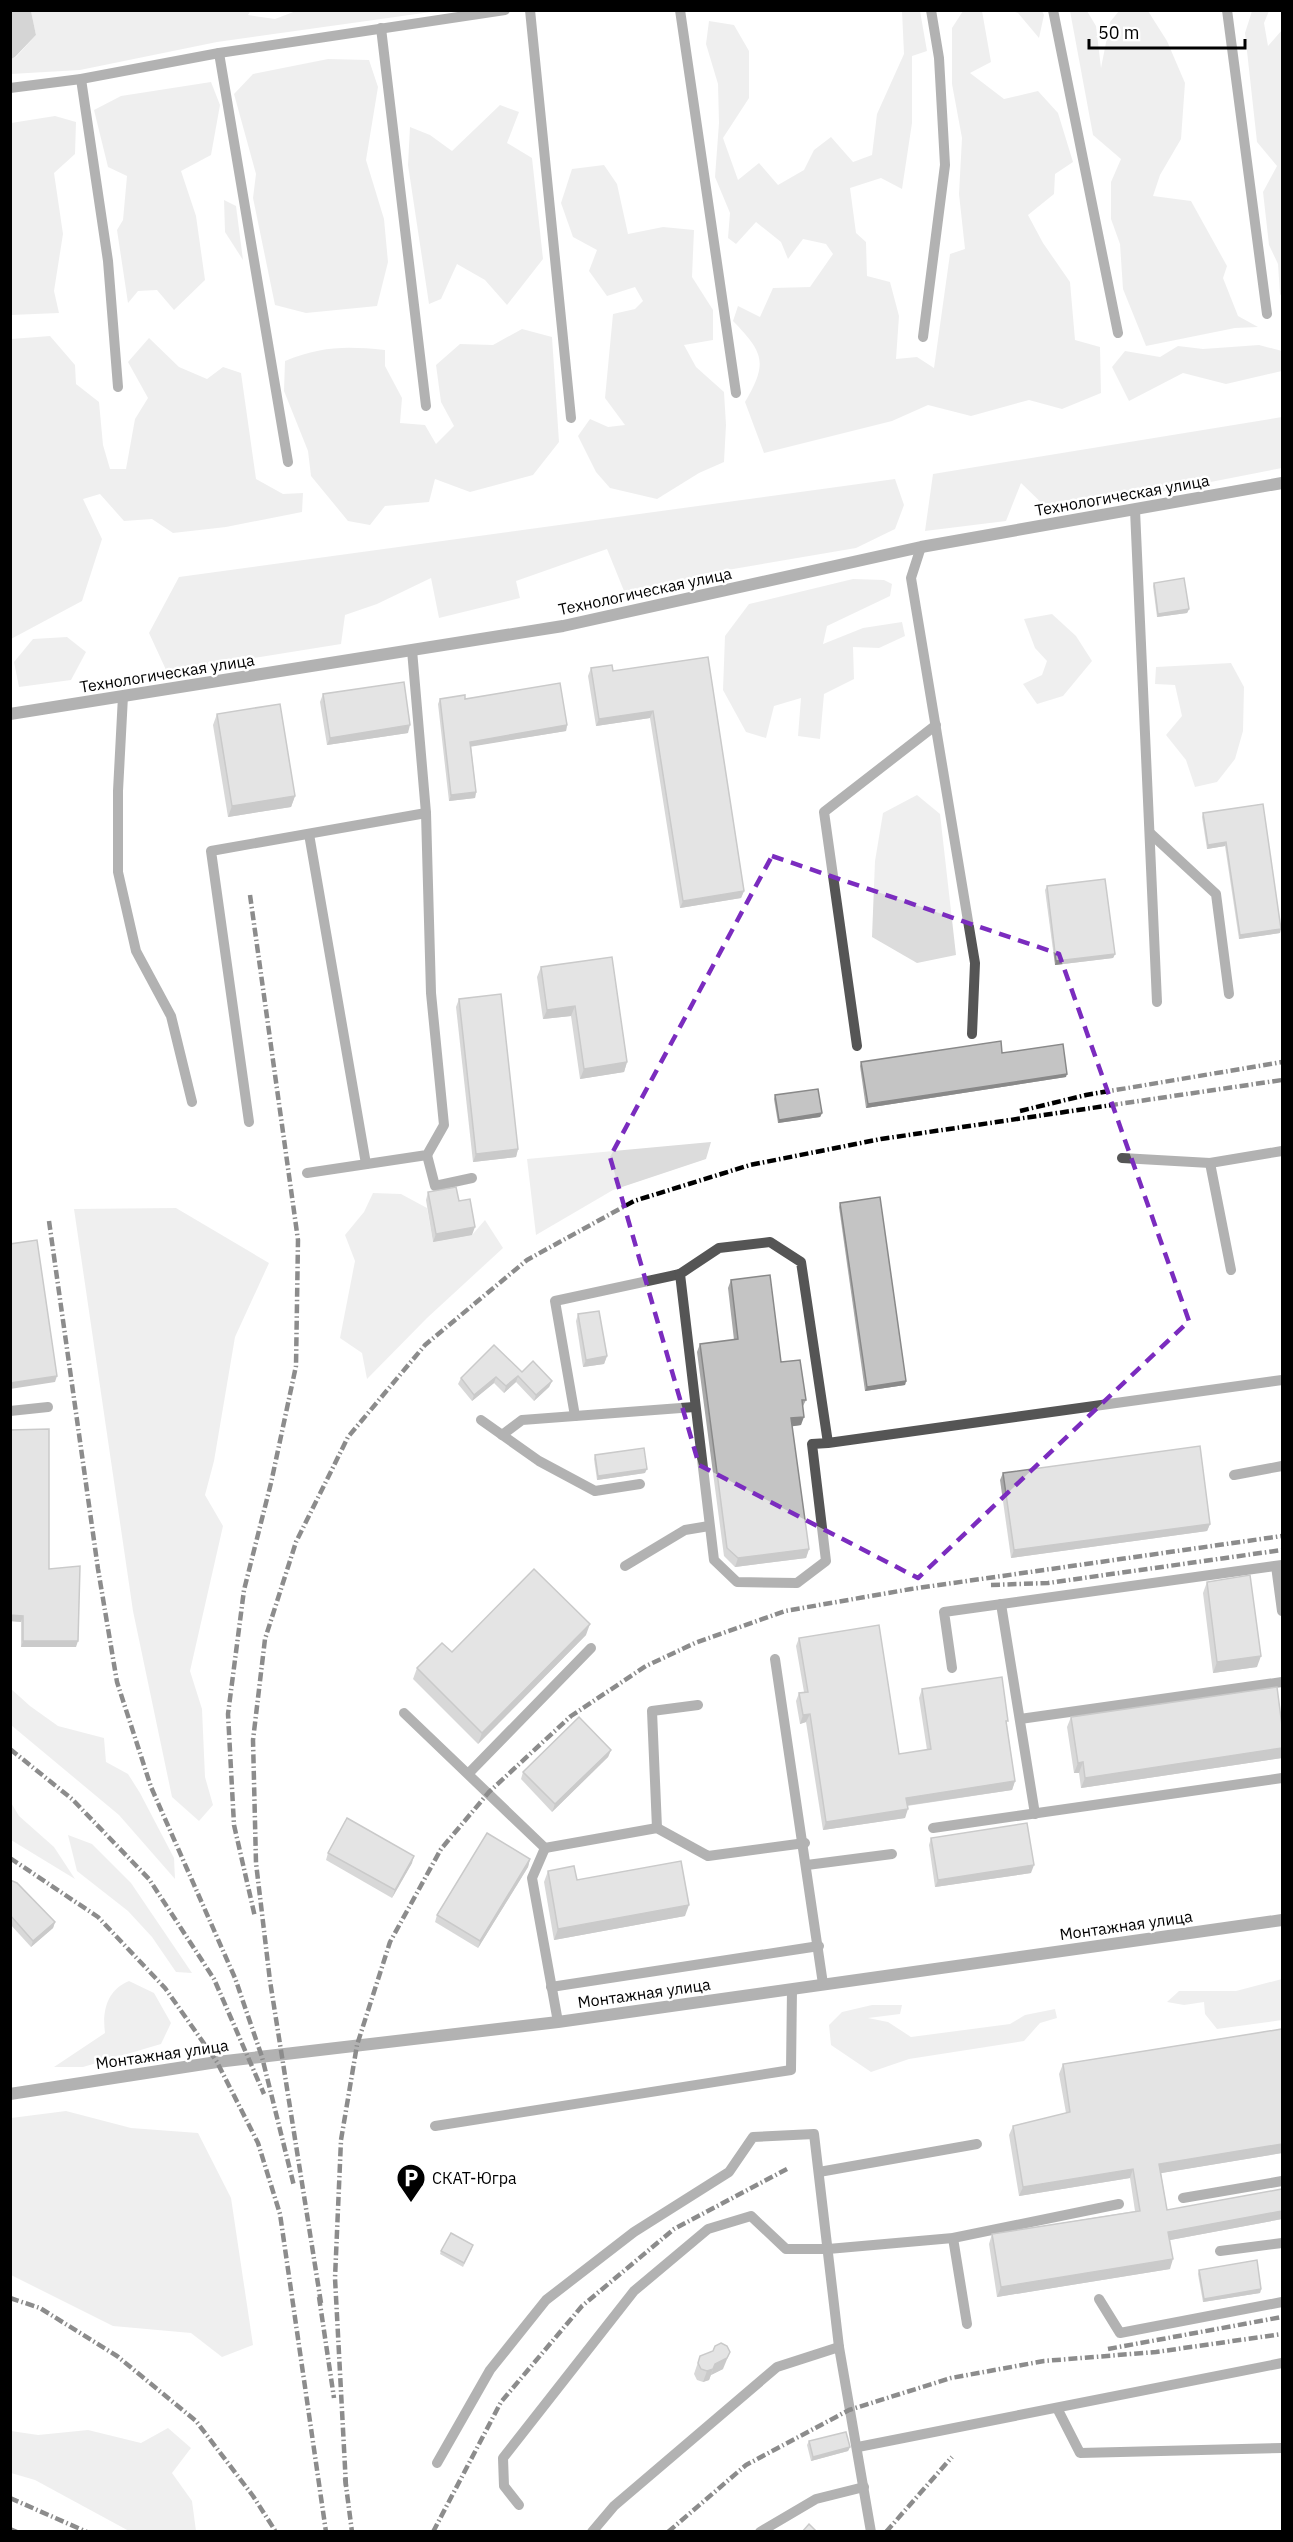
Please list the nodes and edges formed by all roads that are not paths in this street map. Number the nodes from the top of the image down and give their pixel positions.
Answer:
1 (505, 10) edge
2 (530, 10) edge
3 (680, 10) edge
4 (931, 10) edge
5 (1053, 10) edge
6 (1227, 10) edge
7 (381, 28) junction
8 (219, 53) junction
9 (81, 79) junction
10 (10, 88) edge
11 (1267, 314) dead end
12 (1118, 333) dead end
13 (923, 337) dead end
14 (118, 387) dead end
15 (736, 393) dead end
16 (426, 406) dead end
17 (571, 418) dead end
18 (288, 462) dead end
19 (1282, 486) edge
20 (1135, 510) junction
21 (921, 547) junction
22 (412, 650) junction
23 (123, 696) junction
24 (10, 714) edge
25 (936, 725) junction
26 (426, 813) junction
27 (1150, 833) junction
28 (309, 834) junction
29 (1229, 994) dead end
30 (1157, 1002) dead end
31 (972, 1034) dead end
32 (857, 1046) dead end
33 (192, 1102) dead end
34 (249, 1122) dead end
35 (1282, 1151) edge
36 (427, 1155) junction
37 (1122, 1158) dead end
38 (1210, 1163) junction
39 (366, 1164) junction
40 (307, 1173) dead end
41 (472, 1178) dead end
42 (1232, 1270) dead end
43 (680, 1274) junction
44 (1282, 1380) edge
45 (48, 1407) dead end
46 (694, 1407) junction
47 (10, 1411) edge
48 (575, 1416) junction
49 (481, 1420) dead end
50 (502, 1435) junction
51 (828, 1443) junction
52 (1282, 1466) edge
53 (1234, 1475) dead end
54 (640, 1484) dead end
55 (710, 1527) junction
56 (625, 1566) dead end
57 (1279, 1566) edge
58 (1001, 1604) junction
59 (1282, 1611) edge
60 (591, 1648) dead end
61 (775, 1659) dead end
62 (952, 1668) dead end
63 (1282, 1682) edge
64 (698, 1705) dead end
65 (404, 1713) dead end
66 (1020, 1719) junction
67 (469, 1773) junction
68 (1282, 1778) edge
69 (1035, 1814) junction
70 (657, 1828) junction
71 (933, 1828) dead end
72 (804, 1844) junction
73 (545, 1848) junction
74 (892, 1854) dead end
75 (807, 1865) junction
76 (1282, 1920) edge
77 (819, 1947) junction
78 (824, 1984) junction
79 (551, 1987) junction
80 (792, 1989) junction
81 (558, 2022) junction
82 (10, 2094) edge
83 (435, 2127) dead end
84 (977, 2144) dead end
85 (819, 2172) junction
86 (1282, 2181) edge
87 (1183, 2198) dead end
88 (1119, 2204) dead end
89 (953, 2238) junction
90 (1282, 2243) edge
91 (828, 2249) junction
92 (1220, 2251) dead end
93 (1099, 2299) dead end
94 (1282, 2302) edge
95 (967, 2324) dead end
96 (839, 2347) junction
97 (1282, 2363) edge
98 (1057, 2408) junction
99 (858, 2447) junction
100 (1282, 2448) edge
101 (437, 2463) dead end
102 (864, 2487) junction
103 (519, 2505) dead end
104 (592, 2532) edge
105 (760, 2532) edge
106 (871, 2532) edge

1 - 7 lane
2 - 17 lane
3 - 15 lane
4 - 13 lane
5 - 12 lane
6 - 11 lane
7 - 8 lane
7 - 16 lane
8 - 9 lane
8 - 18 lane
9 - 10 lane
9 - 14 lane
19 - 20 street, Технологическая улица
20 - 21 street, Технологическая улица
20 - 27 lane
21 - 22 street, Технологическая улица
21 - 25 lane
22 - 23 street, Технологическая улица
22 - 26 lane
23 - 24 street, Технологическая улица
23 - 33 lane
25 - 31 lane
25 - 32 lane
26 - 28 lane
26 - 36 lane
27 - 29 lane
27 - 30 lane
28 - 34 lane
28 - 39 lane
35 - 38 lane
36 - 39 lane
36 - 41 lane
37 - 38 lane
38 - 42 lane
39 - 40 lane
43 - 46 lane
43 - 48 lane
43 - 51 lane
44 - 51 lane
45 - 47 lane
46 - 48 lane
46 - 55 lane
48 - 50 lane
49 - 50 lane
50 - 54 lane
51 - 55 lane
52 - 53 lane
55 - 56 lane
57 - 58 lane
57 - 59 lane
58 - 62 lane
58 - 66 lane
60 - 67 lane
61 - 72 lane
63 - 66 lane
64 - 70 lane
65 - 67 lane
66 - 69 lane
67 - 73 lane
68 - 69 lane
69 - 71 lane
70 - 72 lane
70 - 73 lane
72 - 75 lane
73 - 79 lane
74 - 75 lane
75 - 77 lane
76 - 78 street, Монтажная улица
77 - 78 lane
77 - 79 lane
78 - 80 street, Монтажная улица
79 - 81 lane
80 - 81 street, Монтажная улица
80 - 83 lane
81 - 82 street, Монтажная улица
84 - 85 lane
85 - 91 lane
85 - 101 lane
86 - 87 lane
88 - 89 lane
89 - 91 lane
89 - 95 lane
90 - 92 lane
91 - 96 lane
91 - 103 lane
93 - 94 lane
96 - 99 lane
96 - 104 lane
97 - 98 lane
98 - 99 lane
98 - 100 lane
99 - 102 lane
102 - 105 lane
102 - 106 lane

